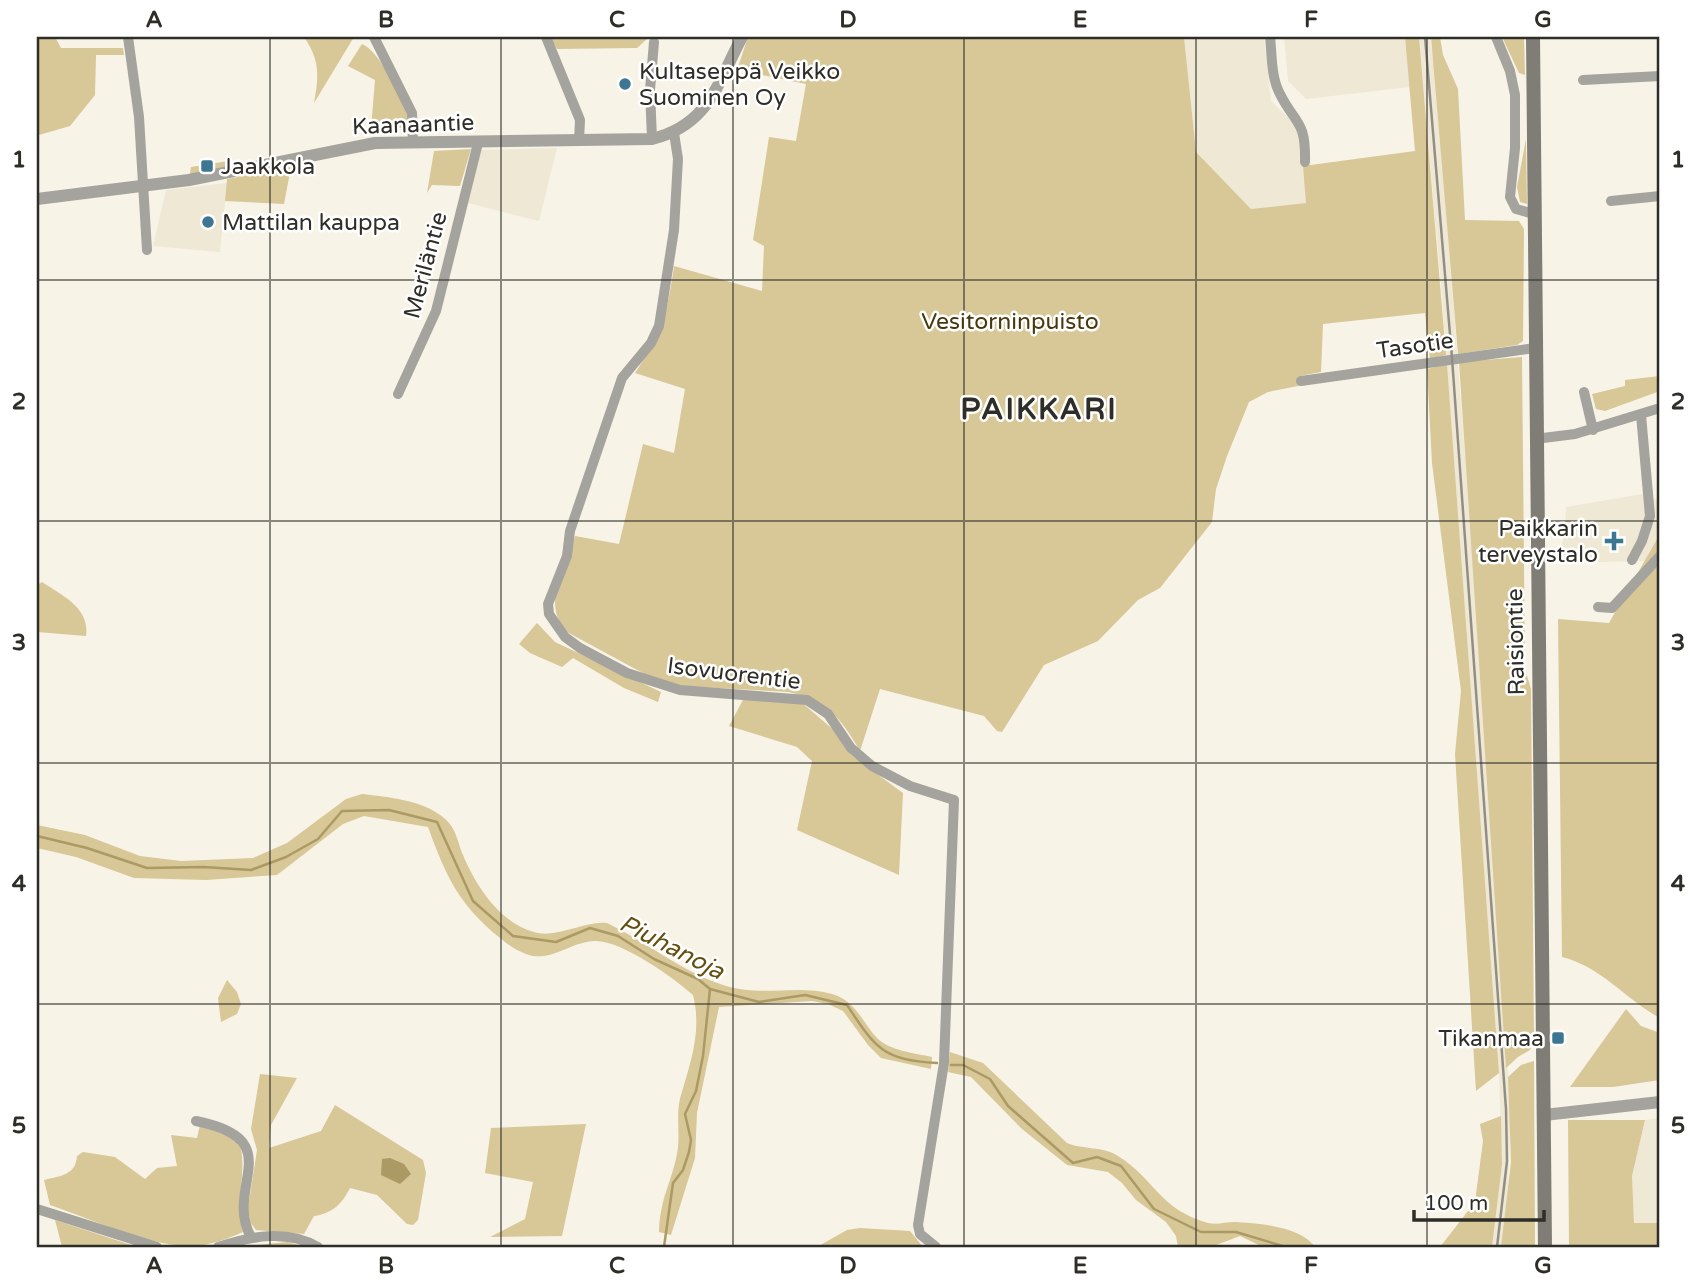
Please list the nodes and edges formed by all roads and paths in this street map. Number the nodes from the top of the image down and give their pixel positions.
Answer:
1 (128, 37) edge
2 (374, 37) edge
3 (547, 37) edge
4 (741, 37) edge
5 (1270, 37) edge
6 (1496, 37) edge
7 (1533, 37) edge
8 (654, 42) dead end
9 (1660, 76) edge
10 (1583, 80) dead end
11 (674, 133) junction
12 (652, 139) junction
13 (579, 141) junction
14 (478, 142) junction
15 (413, 143) junction
16 (1305, 162) dead end
17 (145, 186) junction
18 (1660, 196) edge
19 (37, 199) edge
20 (1611, 201) dead end
21 (1534, 214) junction
22 (147, 250) dead end
23 (1535, 348) junction
24 (1301, 381) dead end
25 (1584, 391) dead end
26 (398, 394) dead end
27 (1660, 408) edge
28 (1641, 415) junction
29 (1593, 430) junction
30 (1535, 439) junction
31 (1660, 556) edge
32 (1632, 560) dead end
33 (1598, 607) dead end
34 (1660, 1102) edge
35 (1544, 1115) junction
36 (197, 1121) dead end
37 (37, 1209) edge
38 (251, 1237) junction
39 (157, 1247) edge
40 (218, 1247) edge
41 (318, 1247) edge
42 (936, 1247) edge
43 (1545, 1247) edge

1 - 17 street
2 - 15 street
3 - 13 street
4 - 11 street, Kaanaantie
5 - 16 street
6 - 21 street
7 - 21 main road, Raisiontie
8 - 12 street
9 - 10 street
11 - 12 street, Kaanaantie
11 - 42 street, Isovuorentie
12 - 13 street, Kaanaantie
13 - 14 street, Kaanaantie
14 - 15 street, Kaanaantie
14 - 26 street, Meriläntie
15 - 17 street, Kaanaantie
17 - 19 street, Kaanaantie
17 - 22 street
18 - 20 street
21 - 23 main road, Raisiontie
23 - 24 street, Tasotie
23 - 30 main road, Raisiontie
25 - 29 street
27 - 28 street
28 - 29 street
28 - 32 street
29 - 30 street
30 - 35 main road, Raisiontie
31 - 33 street
34 - 35 street
35 - 43 main road, Raisiontie
36 - 38 street
37 - 39 street
38 - 40 street
38 - 41 street

